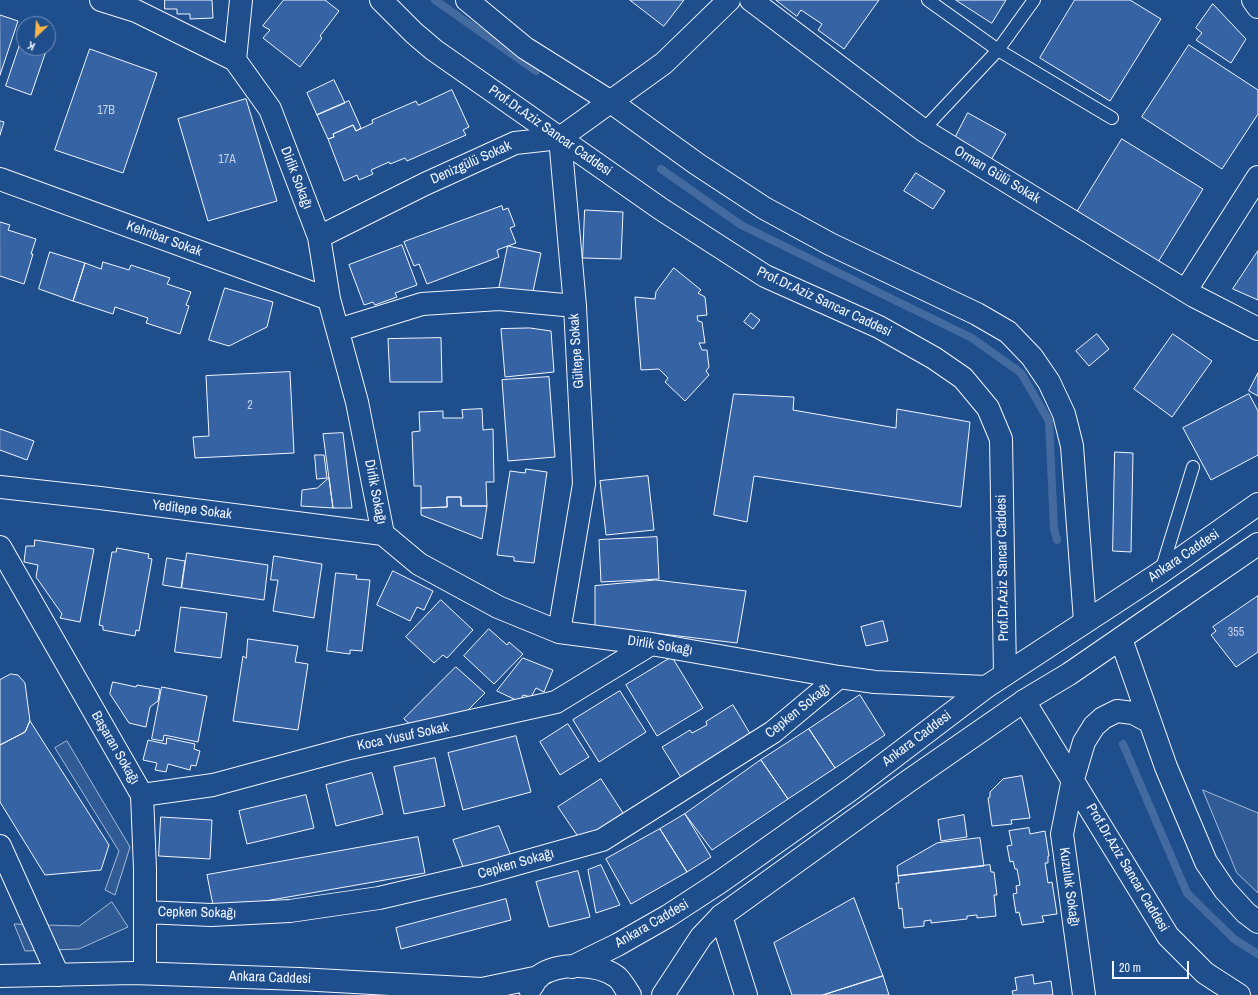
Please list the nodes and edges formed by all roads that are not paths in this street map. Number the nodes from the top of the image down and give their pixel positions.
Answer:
1 (101, 0) edge
2 (240, 0) edge
3 (381, 0) edge
4 (467, 0) edge
5 (729, 0) edge
6 (751, 0) edge
7 (928, 0) edge
8 (1034, 0) edge
9 (1254, 0) edge
10 (136, 6) edge
11 (1258, 7) edge
12 (998, 50) junction
13 (235, 60) junction
14 (611, 102) junction
15 (1112, 118) dead end
16 (923, 130) junction
17 (560, 138) junction
18 (1258, 177) edge
19 (0, 178) edge
20 (319, 237) junction
21 (1186, 290) junction
22 (328, 299) junction
23 (575, 306) junction
24 (1258, 329) edge
25 (338, 330) junction
26 (1193, 467) dead end
27 (0, 487) edge
28 (1258, 504) edge
29 (383, 534) junction
30 (1258, 544) edge
31 (0, 547) edge
32 (1160, 573) junction
33 (1085, 621) junction
34 (558, 632) junction
35 (1121, 639) junction
36 (651, 644) junction
37 (1005, 674) junction
38 (839, 678) junction
39 (986, 687) junction
40 (1024, 701) junction
41 (1150, 722) junction
42 (1073, 779) junction
43 (142, 795) junction
44 (0, 846) edge
45 (145, 912) junction
46 (721, 916) junction
47 (1258, 922) edge
48 (572, 967) junction
49 (145, 973) junction
50 (58, 975) junction
51 (0, 976) edge
52 (539, 977) junction
53 (526, 995) edge
54 (630, 995) edge
55 (663, 995) edge
56 (746, 995) edge
57 (1084, 995) edge
58 (1239, 995) edge

1 - 10 street, Dirlik Sokağı
2 - 13 street
3 - 17 street, Prof.Dr.Aziz Sancar Caddesi
4 - 14 street
5 - 14 street, Denizgülü Sokak
6 - 16 street, Orman Gülü Sokak
7 - 12 lane
8 - 12 lane
9 - 11 street
10 - 13 street, Dirlik Sokağı
12 - 15 lane
12 - 16 lane
13 - 20 street, Dirlik Sokağı
14 - 17 street, Denizgülü Sokak
14 - 33 street
16 - 21 street, Orman Gülü Sokak
17 - 20 street, Denizgülü Sokak
17 - 23 street
17 - 37 street, Prof.Dr.Aziz Sancar Caddesi
18 - 21 street
19 - 22 street, Kehribar Sokak
20 - 22 street, Dirlik Sokağı
21 - 24 street, Orman Gülü Sokak
22 - 25 street, Dirlik Sokağı
23 - 25 street, Gültepe Sokak
23 - 34 street, Gültepe Sokak
25 - 29 street, Dirlik Sokağı
26 - 32 lane
27 - 29 street, Yeditepe Sokak
28 - 32 street, Ankara Caddesi
29 - 34 street, Dirlik Sokağı
30 - 35 street, Ankara Caddesi
31 - 43 street, Başaran Sokağı
32 - 33 street, Ankara Caddesi
33 - 37 street, Ankara Caddesi
34 - 36 street, Dirlik Sokağı
35 - 40 street, Ankara Caddesi
35 - 41 street
36 - 38 street, Dirlik Sokağı
36 - 43 street, Koca Yusuf Sokak
37 - 39 street, Ankara Caddesi
38 - 39 street, Dirlik Sokağı
38 - 45 street, Cepken Sokağı
39 - 48 street, Ankara Caddesi
40 - 42 street, Prof.Dr.Aziz Sancar Caddesi
40 - 46 street, Ankara Caddesi
41 - 42 street, Kuzuluk Sokağı
41 - 47 street
42 - 57 street, Kuzuluk Sokağı
42 - 58 street, Prof.Dr.Aziz Sancar Caddesi
43 - 45 street, Başaran Sokağı
44 - 50 street
45 - 49 street, Başaran Sokağı
46 - 55 street, Ankara Caddesi
46 - 56 street
48 - 52 street, Ankara Caddesi
48 - 54 street
49 - 50 street, Ankara Caddesi
49 - 52 street, Ankara Caddesi
50 - 51 street, Ankara Caddesi
52 - 53 street

